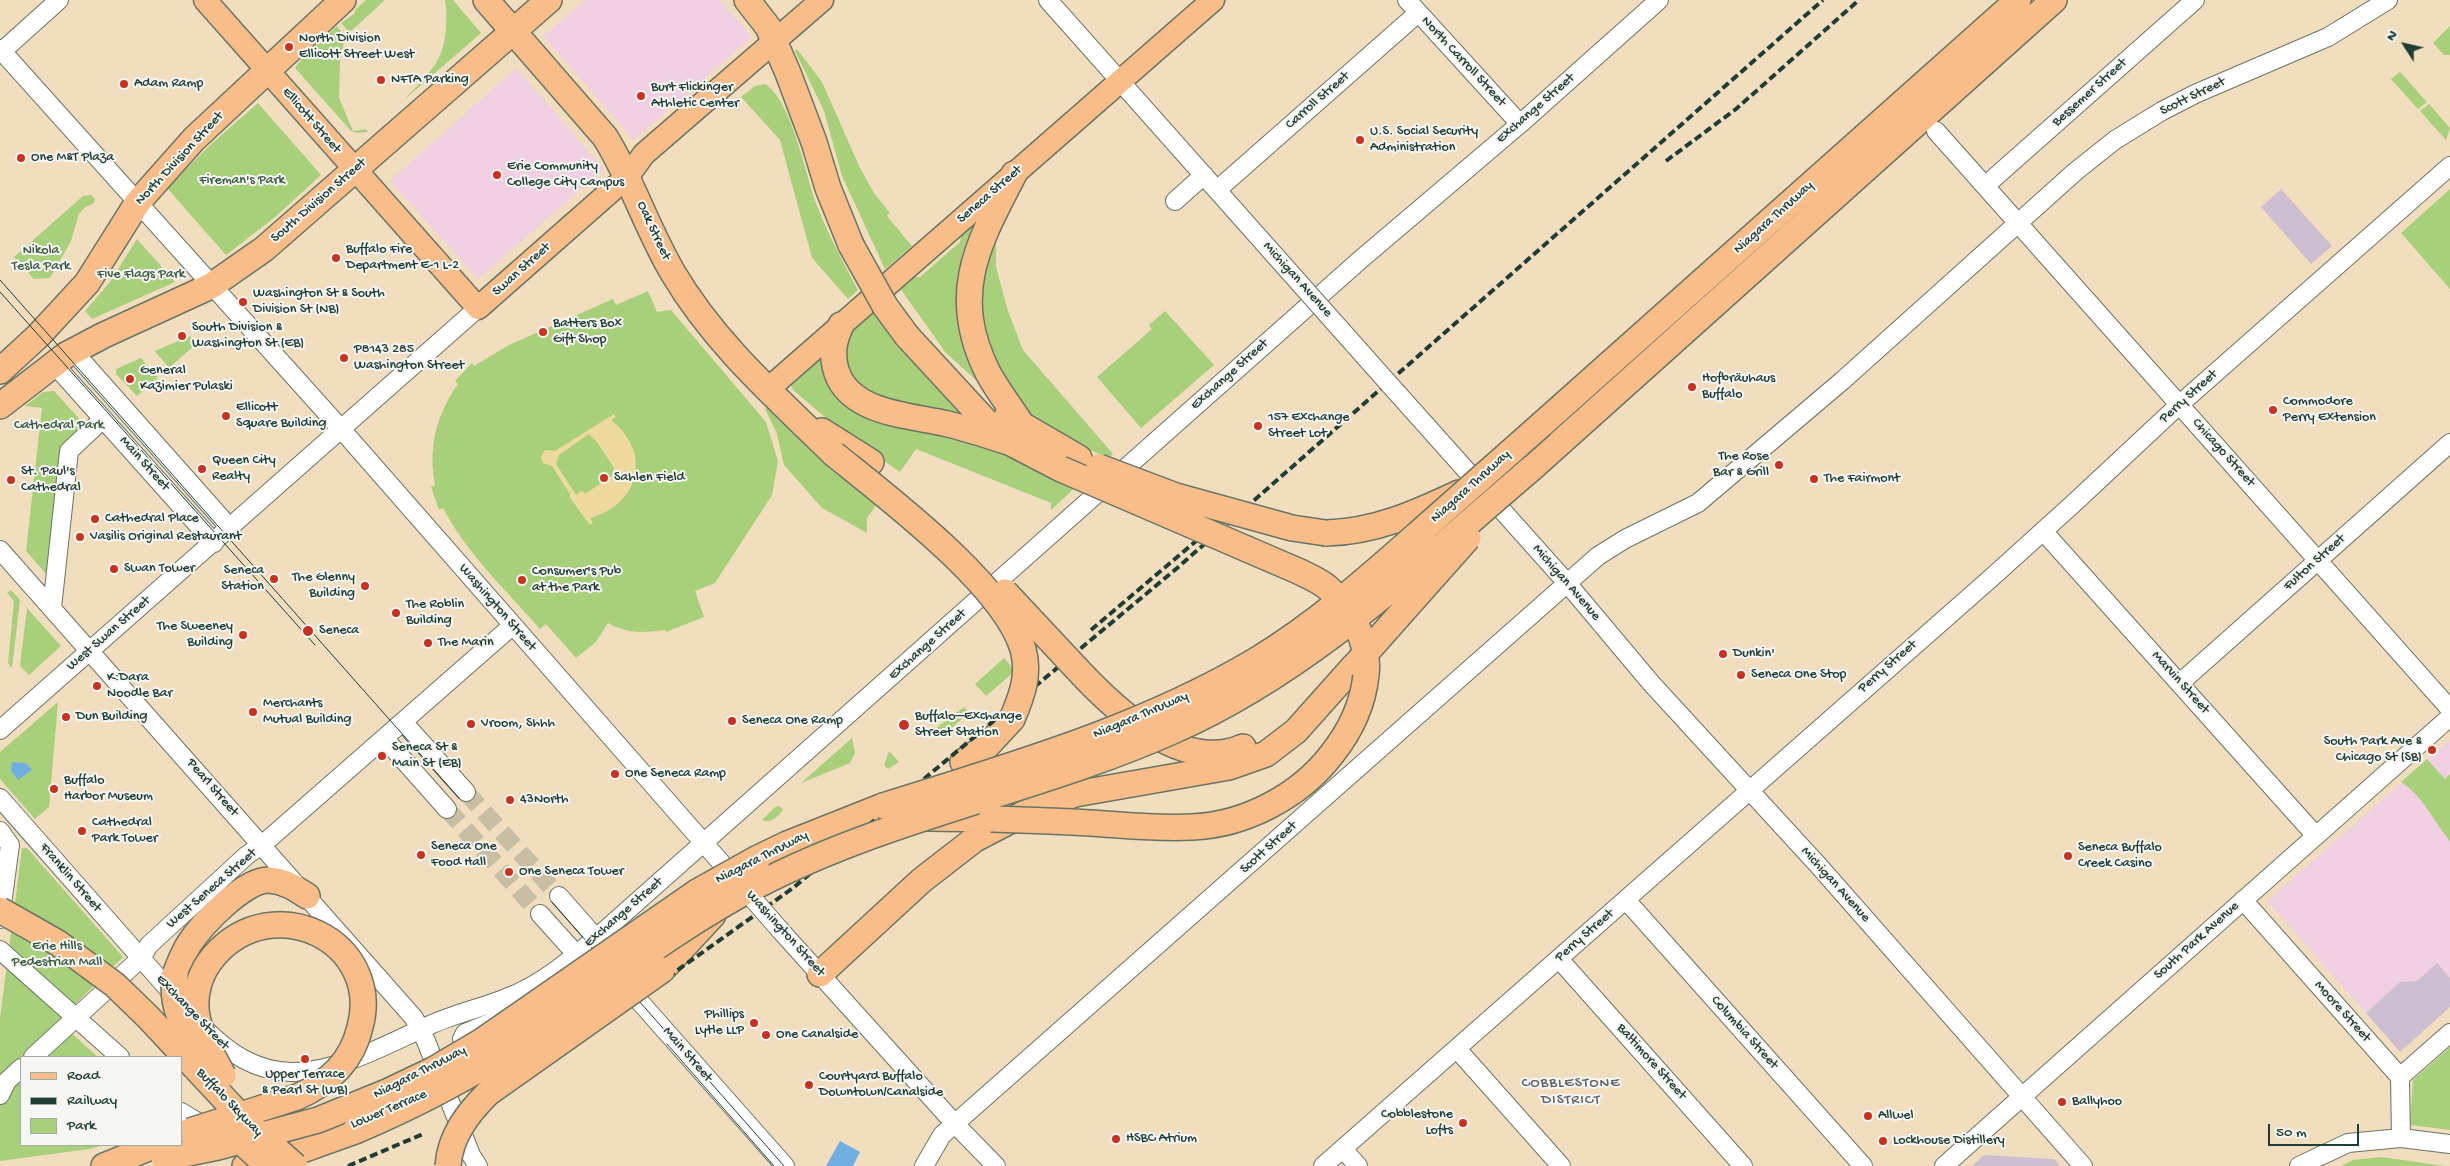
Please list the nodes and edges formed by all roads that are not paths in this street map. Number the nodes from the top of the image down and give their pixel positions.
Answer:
1 (59, 0) edge
2 (205, 0) edge
3 (343, 0) edge
4 (486, 0) edge
5 (549, 0) edge
6 (747, 0) edge
7 (822, 0) edge
8 (1048, 0) edge
9 (1212, 0) edge
10 (1659, 0) edge
11 (2018, 0) edge
12 (2054, 0) edge
13 (2195, 0) edge
14 (2388, 0) edge
15 (1412, 6) edge
16 (512, 30) junction
17 (774, 41) junction
18 (1, 51) edge
19 (268, 71) junction
20 (1122, 81) junction
21 (1520, 124) junction
22 (1936, 131) dead end
23 (2450, 166) edge
24 (355, 171) junction
25 (1014, 174) junction
26 (1204, 175) junction
27 (628, 176) junction
28 (1985, 186) junction
29 (1217, 190) junction
30 (1175, 201) dead end
31 (138, 202) junction
32 (2017, 223) junction
33 (211, 286) junction
34 (478, 308) junction
35 (841, 325) junction
36 (62, 358) junction
37 (0, 370) edge
38 (767, 390) junction
39 (2180, 404) junction
40 (0, 406) edge
41 (788, 409) junction
42 (103, 419) junction
43 (342, 430) junction
44 (1016, 434) junction
45 (2450, 442) edge
46 (1070, 464) junction
47 (1532, 468) junction
48 (1468, 489) junction
49 (2043, 531) junction
50 (221, 536) junction
51 (0, 550) edge
52 (2318, 560) junction
53 (1567, 583) junction
54 (52, 608) junction
55 (512, 626) junction
56 (89, 650) junction
57 (1354, 666) junction
58 (2180, 683) junction
59 (2450, 708) edge
60 (2450, 716) edge
61 (395, 729) junction
62 (0, 730) edge
63 (1748, 790) junction
64 (466, 792) tunnel mouth
65 (0, 798) edge
66 (883, 806) junction
67 (447, 809) tunnel mouth
68 (921, 818) junction
69 (28, 830) junction
70 (2316, 836) junction
71 (5, 838) edge
72 (704, 843) junction
73 (262, 845) junction
74 (3, 874) edge
75 (307, 896) junction
76 (559, 896) tunnel mouth
77 (1626, 900) junction
78 (2243, 900) junction
79 (719, 908) junction
80 (0, 910) edge
81 (540, 914) tunnel mouth
82 (0, 919) edge
83 (0, 928) edge
84 (586, 946) junction
85 (0, 950) edge
86 (141, 958) junction
87 (1559, 959) junction
88 (820, 974) junction
89 (76, 1017) junction
90 (421, 1029) junction
91 (2450, 1032) edge
92 (1457, 1049) junction
93 (34, 1056) edge
94 (119, 1056) edge
95 (161, 1056) edge
96 (477, 1063) junction
97 (20, 1069) edge
98 (223, 1075) junction
99 (2400, 1077) junction
100 (182, 1079) edge
101 (443, 1085) junction
102 (4, 1088) edge
103 (2021, 1098) junction
104 (182, 1113) edge
105 (955, 1124) junction
106 (182, 1134) edge
107 (2401, 1138) junction
108 (2450, 1144) edge
109 (154, 1146) edge
110 (1342, 1149) junction
111 (104, 1166) edge
112 (109, 1166) edge
113 (245, 1166) edge
114 (268, 1166) edge
115 (295, 1166) edge
116 (301, 1166) edge
117 (448, 1166) edge
118 (478, 1166) edge
119 (776, 1166) edge
120 (785, 1166) edge
121 (924, 1166) edge
122 (996, 1166) edge
123 (1323, 1166) edge
124 (1358, 1166) edge
125 (1561, 1166) edge
126 (1743, 1166) edge
127 (1863, 1166) edge
128 (1944, 1166) edge
129 (2083, 1166) edge
130 (2300, 1166) edge

1 - 18 street
2 - 19 main road, Ellicott Street
3 - 19 highway, North Division Street
4 - 16 highway, Oak Street
5 - 16 highway, South Division Street
6 - 17 highway
7 - 17 main road, Swan Street
8 - 20 street, Michigan Avenue
9 - 20 main road, Seneca Street
10 - 21 street, Exchange Street
11 - 48 highway, Niagara Thruway, bridge
12 - 47 highway, Niagara Thruway
13 - 28 street, Bessemer Street
14 - 32 street, Scott Street
15 - 21 street, North Carroll Street
15 - 29 street, Carroll Street
16 - 24 highway, South Division Street
16 - 27 highway, Oak Street
17 - 27 main road, Swan Street
17 - 44 highway, bridge
18 - 31 street, Washington Street
19 - 24 main road, Ellicott Street
19 - 31 highway, North Division Street
20 - 25 main road, Seneca Street
20 - 26 street, Michigan Avenue
21 - 72 street, Exchange Street
22 - 28 street, Chicago Street
23 - 39 street, Perry Street
24 - 33 highway, South Division Street
24 - 34 main road, Ellicott Street
25 - 35 main road, Seneca Street
25 - 44 highway
26 - 29 street, Michigan Avenue
26 - 30 street
27 - 34 main road, Swan Street
27 - 38 highway, Oak Street
28 - 32 street, Chicago Street
29 - 53 street, Michigan Avenue, bridge
31 - 33 street, Washington Street
31 - 37 highway, North Division Street
32 - 39 street, Chicago Street
32 - 53 street, Scott Street
33 - 36 highway, South Division Street
33 - 43 street, Washington Street
34 - 43 street, Swan Street
35 - 38 main road, Seneca Street
35 - 44 highway
36 - 40 highway, South Division Street
36 - 42 street, Main Street
36 - 50 street, Main Street
38 - 41 highway, Oak Street
39 - 49 street, Perry Street
39 - 52 street, Chicago Street
41 - 57 highway, bridge
41 - 66 highway, bridge
42 - 50 street, Main Street
42 - 54 street
43 - 50 street, Swan Street
43 - 55 street, Washington Street
44 - 46 highway
45 - 52 street, Fulton Street
46 - 48 highway, bridge
46 - 68 highway, bridge
47 - 57 highway, bridge
47 - 68 highway, Niagara Thruway, bridge
48 - 66 highway, Niagara Thruway, bridge
49 - 58 street, Marvin Street
49 - 63 street, Perry Street
50 - 56 street, West Swan Street
51 - 54 street, Pearl Street
52 - 58 street, Fulton Street
52 - 59 street, Chicago Street
53 - 63 street, Michigan Avenue
53 - 105 street, Scott Street
54 - 56 street, Pearl Street
55 - 61 street
55 - 72 street, Washington Street
56 - 62 street, West Swan Street
56 - 73 street, Pearl Street
57 - 88 highway, bridge
58 - 70 street, Marvin Street
60 - 70 street, South Park Avenue
61 - 64 street
61 - 67 street
61 - 73 street, West Seneca Street
63 - 77 street, Perry Street
63 - 103 street, Michigan Avenue
65 - 69 street, Franklin Street
66 - 112 highway, Niagara Thruway, bridge
68 - 79 highway, Niagara Thruway, bridge
69 - 71 street
69 - 86 street, Franklin Street
70 - 78 street, South Park Avenue
71 - 74 street
72 - 84 street, Exchange Street
72 - 88 street, Washington Street, bridge
73 - 75 street, Pearl Street
73 - 86 street, West Seneca Street
74 - 82 street
75 - 90 street, Pearl Street
75 - 98 highway, bridge
76 - 84 street, Main Street
77 - 87 street, Perry Street
77 - 127 street, Columbia Street
78 - 99 street, Moore Street
78 - 103 street, South Park Avenue
79 - 113 highway, Niagara Thruway, bridge
79 - 117 highway, bridge
80 - 115 highway, Buffalo Skyway, bridge
81 - 84 street, Main Street
83 - 95 highway
84 - 90 street, Exchange Street
84 - 119 street, Main Street
84 - 120 street, Main Street
85 - 89 street
86 - 89 street, West Seneca Street
86 - 90 street, Exchange Street
87 - 92 street, Perry Street
87 - 126 street, Baltimore Street
88 - 105 street, Washington Street
89 - 93 street, West Seneca Street
89 - 94 street
90 - 101 street, Pearl Street
91 - 99 street
92 - 110 street, Perry Street
92 - 125 street
96 - 96 street, Lower Terrace
96 - 101 street, Lower Terrace
97 - 102 street
98 - 106 highway, bridge
98 - 116 highway, bridge
99 - 107 street
100 - 114 highway, Buffalo Skyway, bridge
101 - 104 street, Lower Terrace
101 - 118 street, Pearl Street
103 - 128 street, South Park Avenue
103 - 129 street, Michigan Avenue
105 - 121 street, Scott Street
105 - 122 street, Washington Street
107 - 108 street
107 - 130 street
109 - 111 highway
110 - 123 street, Perry Street
110 - 124 street

